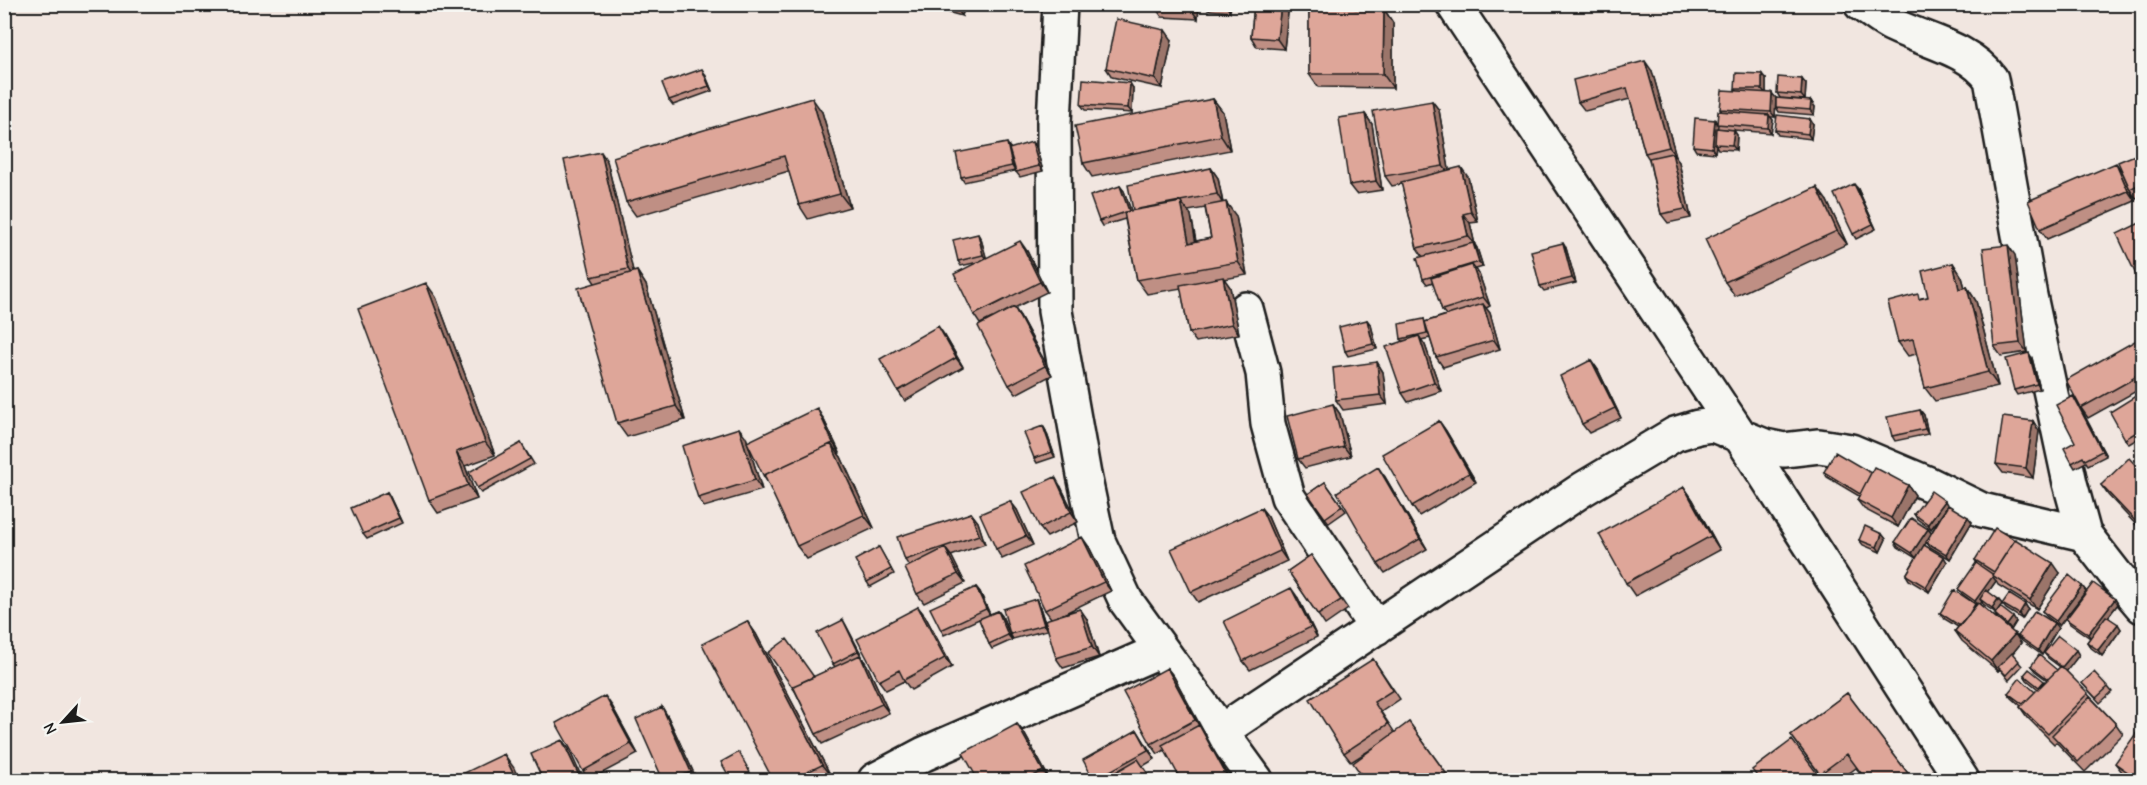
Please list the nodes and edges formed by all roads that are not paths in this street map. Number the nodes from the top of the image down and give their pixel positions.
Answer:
1 (1060, 4) edge
2 (1453, 4) edge
3 (1861, 4) edge
4 (1246, 309) dead end
5 (1739, 434) junction
6 (2084, 534) junction
7 (2142, 606) edge
8 (1376, 628) junction
9 (1161, 650) junction
10 (1220, 732) junction
11 (930, 767) edge
12 (875, 780) edge
13 (1256, 780) edge
14 (1962, 780) edge

1 - 9 street
2 - 5 street
3 - 6 street
4 - 8 street
5 - 6 street
5 - 8 street
5 - 14 street
6 - 7 street
8 - 10 street
9 - 10 street
9 - 11 street
10 - 13 street
11 - 12 street

